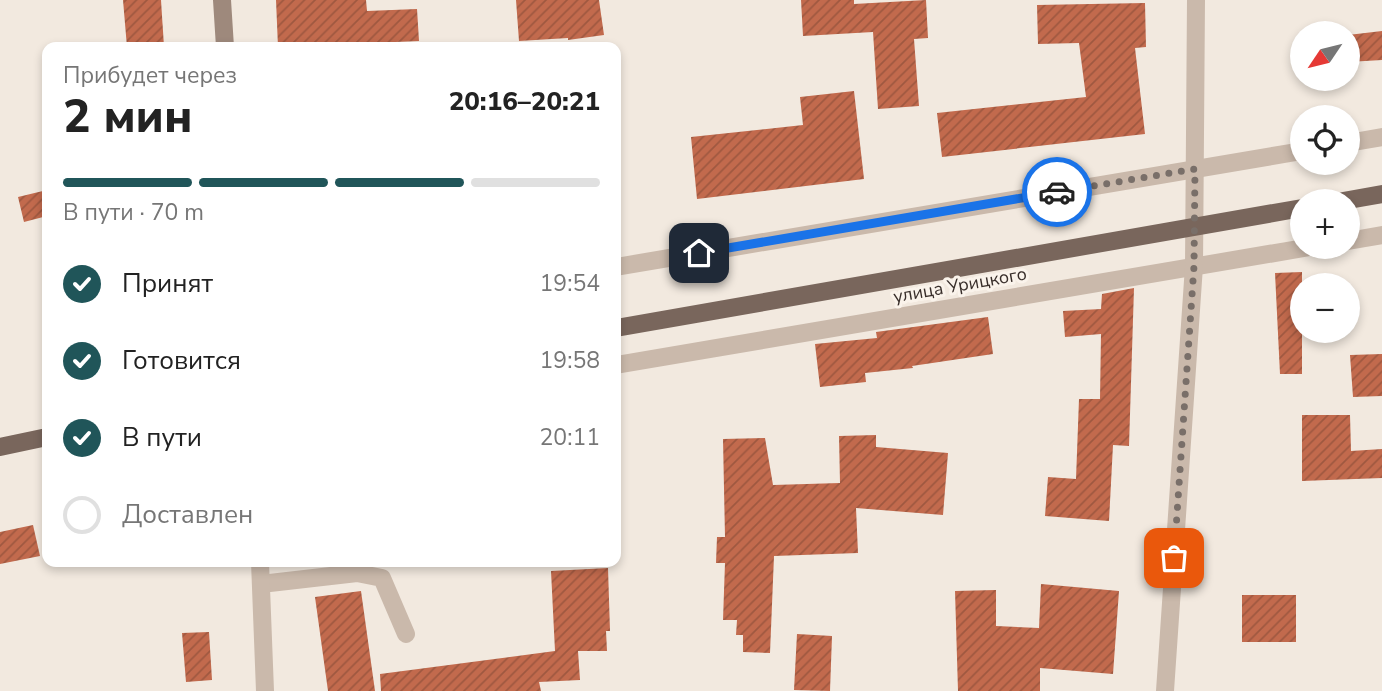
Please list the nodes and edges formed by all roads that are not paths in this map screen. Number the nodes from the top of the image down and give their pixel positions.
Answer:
1 (222, 0) edge
2 (1196, 0) edge
3 (226, 42) edge
4 (1382, 137) edge
5 (1360, 141) edge
6 (1290, 153) edge
7 (1195, 169) junction
8 (1382, 194) edge
9 (1360, 198) edge
10 (1290, 210) edge
11 (1382, 235) edge
12 (1360, 239) edge
13 (1290, 250) edge
14 (621, 266) edge
15 (1194, 266) junction
16 (621, 327) edge
17 (621, 364) edge
18 (42, 438) edge
19 (0, 447) edge
20 (260, 567) edge
21 (261, 584) junction
22 (407, 635) dead end
23 (265, 691) edge
24 (1165, 691) edge

1 - 3 main road
2 - 7 street
4 - 5 street
6 - 7 street
7 - 14 street
7 - 15 street
8 - 9 main road
10 - 16 main road, улица Урицкого, bridge
11 - 12 street
13 - 15 street, улица Урицкого
15 - 17 street, улица Урицкого
15 - 24 street
18 - 19 main road
20 - 21 street
21 - 22 street
21 - 23 street

